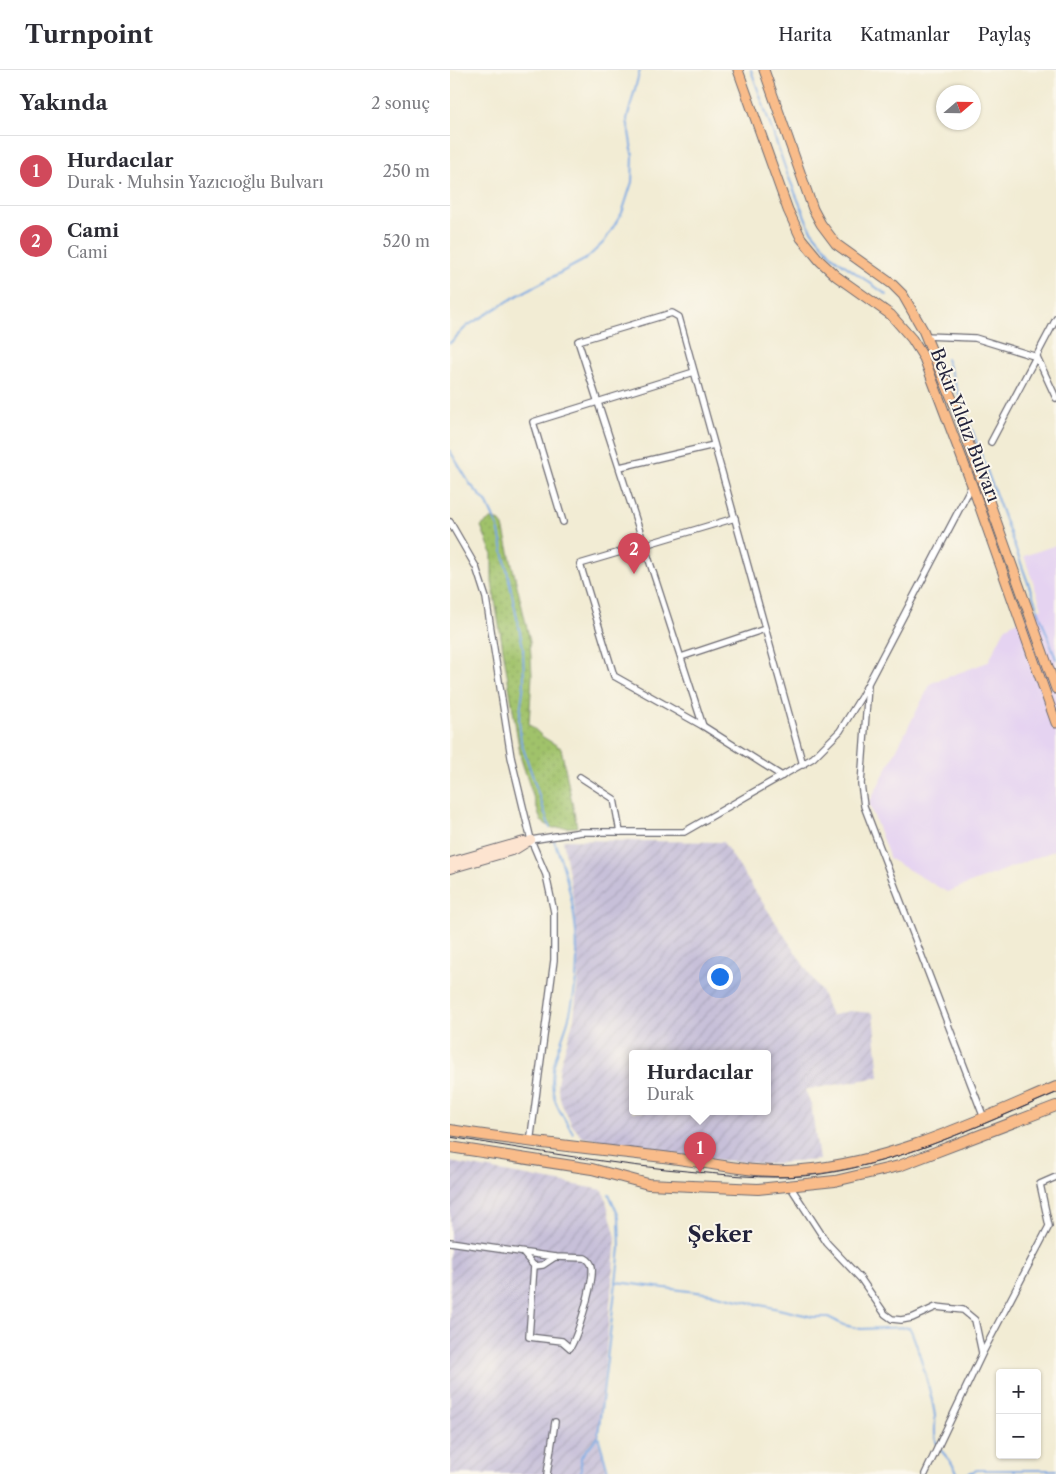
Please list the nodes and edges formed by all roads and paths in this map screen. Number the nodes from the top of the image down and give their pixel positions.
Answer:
1 (738, 70) edge
2 (764, 70) edge
3 (1056, 319) edge
4 (925, 336) junction
5 (1037, 357) junction
6 (694, 372) junction
7 (1056, 398) edge
8 (598, 401) junction
9 (991, 442) dead end
10 (714, 444) junction
11 (620, 467) junction
12 (972, 485) junction
13 (735, 518) junction
14 (450, 522) edge
15 (563, 522) dead end
16 (645, 546) junction
17 (765, 629) junction
18 (681, 656) junction
19 (868, 684) junction
20 (1056, 688) edge
21 (1056, 723) edge
22 (703, 726) junction
23 (803, 765) junction
24 (782, 776) junction
25 (580, 777) dead end
26 (620, 832) junction
27 (531, 840) junction
28 (450, 862) edge
29 (450, 869) edge
30 (1056, 1088) edge
31 (1053, 1108) edge
32 (984, 1118) junction
33 (450, 1130) edge
34 (530, 1143) junction
35 (450, 1147) edge
36 (1056, 1177) edge
37 (790, 1186) junction
38 (450, 1242) edge
39 (523, 1253) junction
40 (555, 1257) junction
41 (534, 1266) junction
42 (982, 1354) junction
43 (555, 1422) dead end
44 (548, 1474) edge
45 (925, 1474) edge

1 - 12 main road, Bekir Yıldız Bulvarı
2 - 4 main road, Bekir Yıldız Bulvarı
3 - 5 street
4 - 5 street
4 - 20 main road, Bekir Yıldız Bulvarı
5 - 7 street
5 - 9 street
6 - 8 street
6 - 8 street
6 - 10 street
8 - 11 street
8 - 15 street
10 - 11 street
10 - 13 street
11 - 16 street
12 - 19 street
12 - 21 main road, Bekir Yıldız Bulvarı
13 - 16 street
13 - 17 street
14 - 27 street
16 - 18 street
16 - 22 street
17 - 18 street
17 - 23 street
18 - 22 street
19 - 23 street
19 - 32 street
22 - 24 street
23 - 24 street
24 - 26 street
25 - 26 street
26 - 27 street
27 - 28 street
27 - 29 street
27 - 34 street
30 - 32 highway
31 - 37 highway
32 - 34 highway
33 - 34 highway
35 - 37 highway
36 - 42 street
37 - 42 street
38 - 39 street
39 - 40 street
39 - 41 street
40 - 41 street
40 - 41 street
42 - 45 street
43 - 44 street

